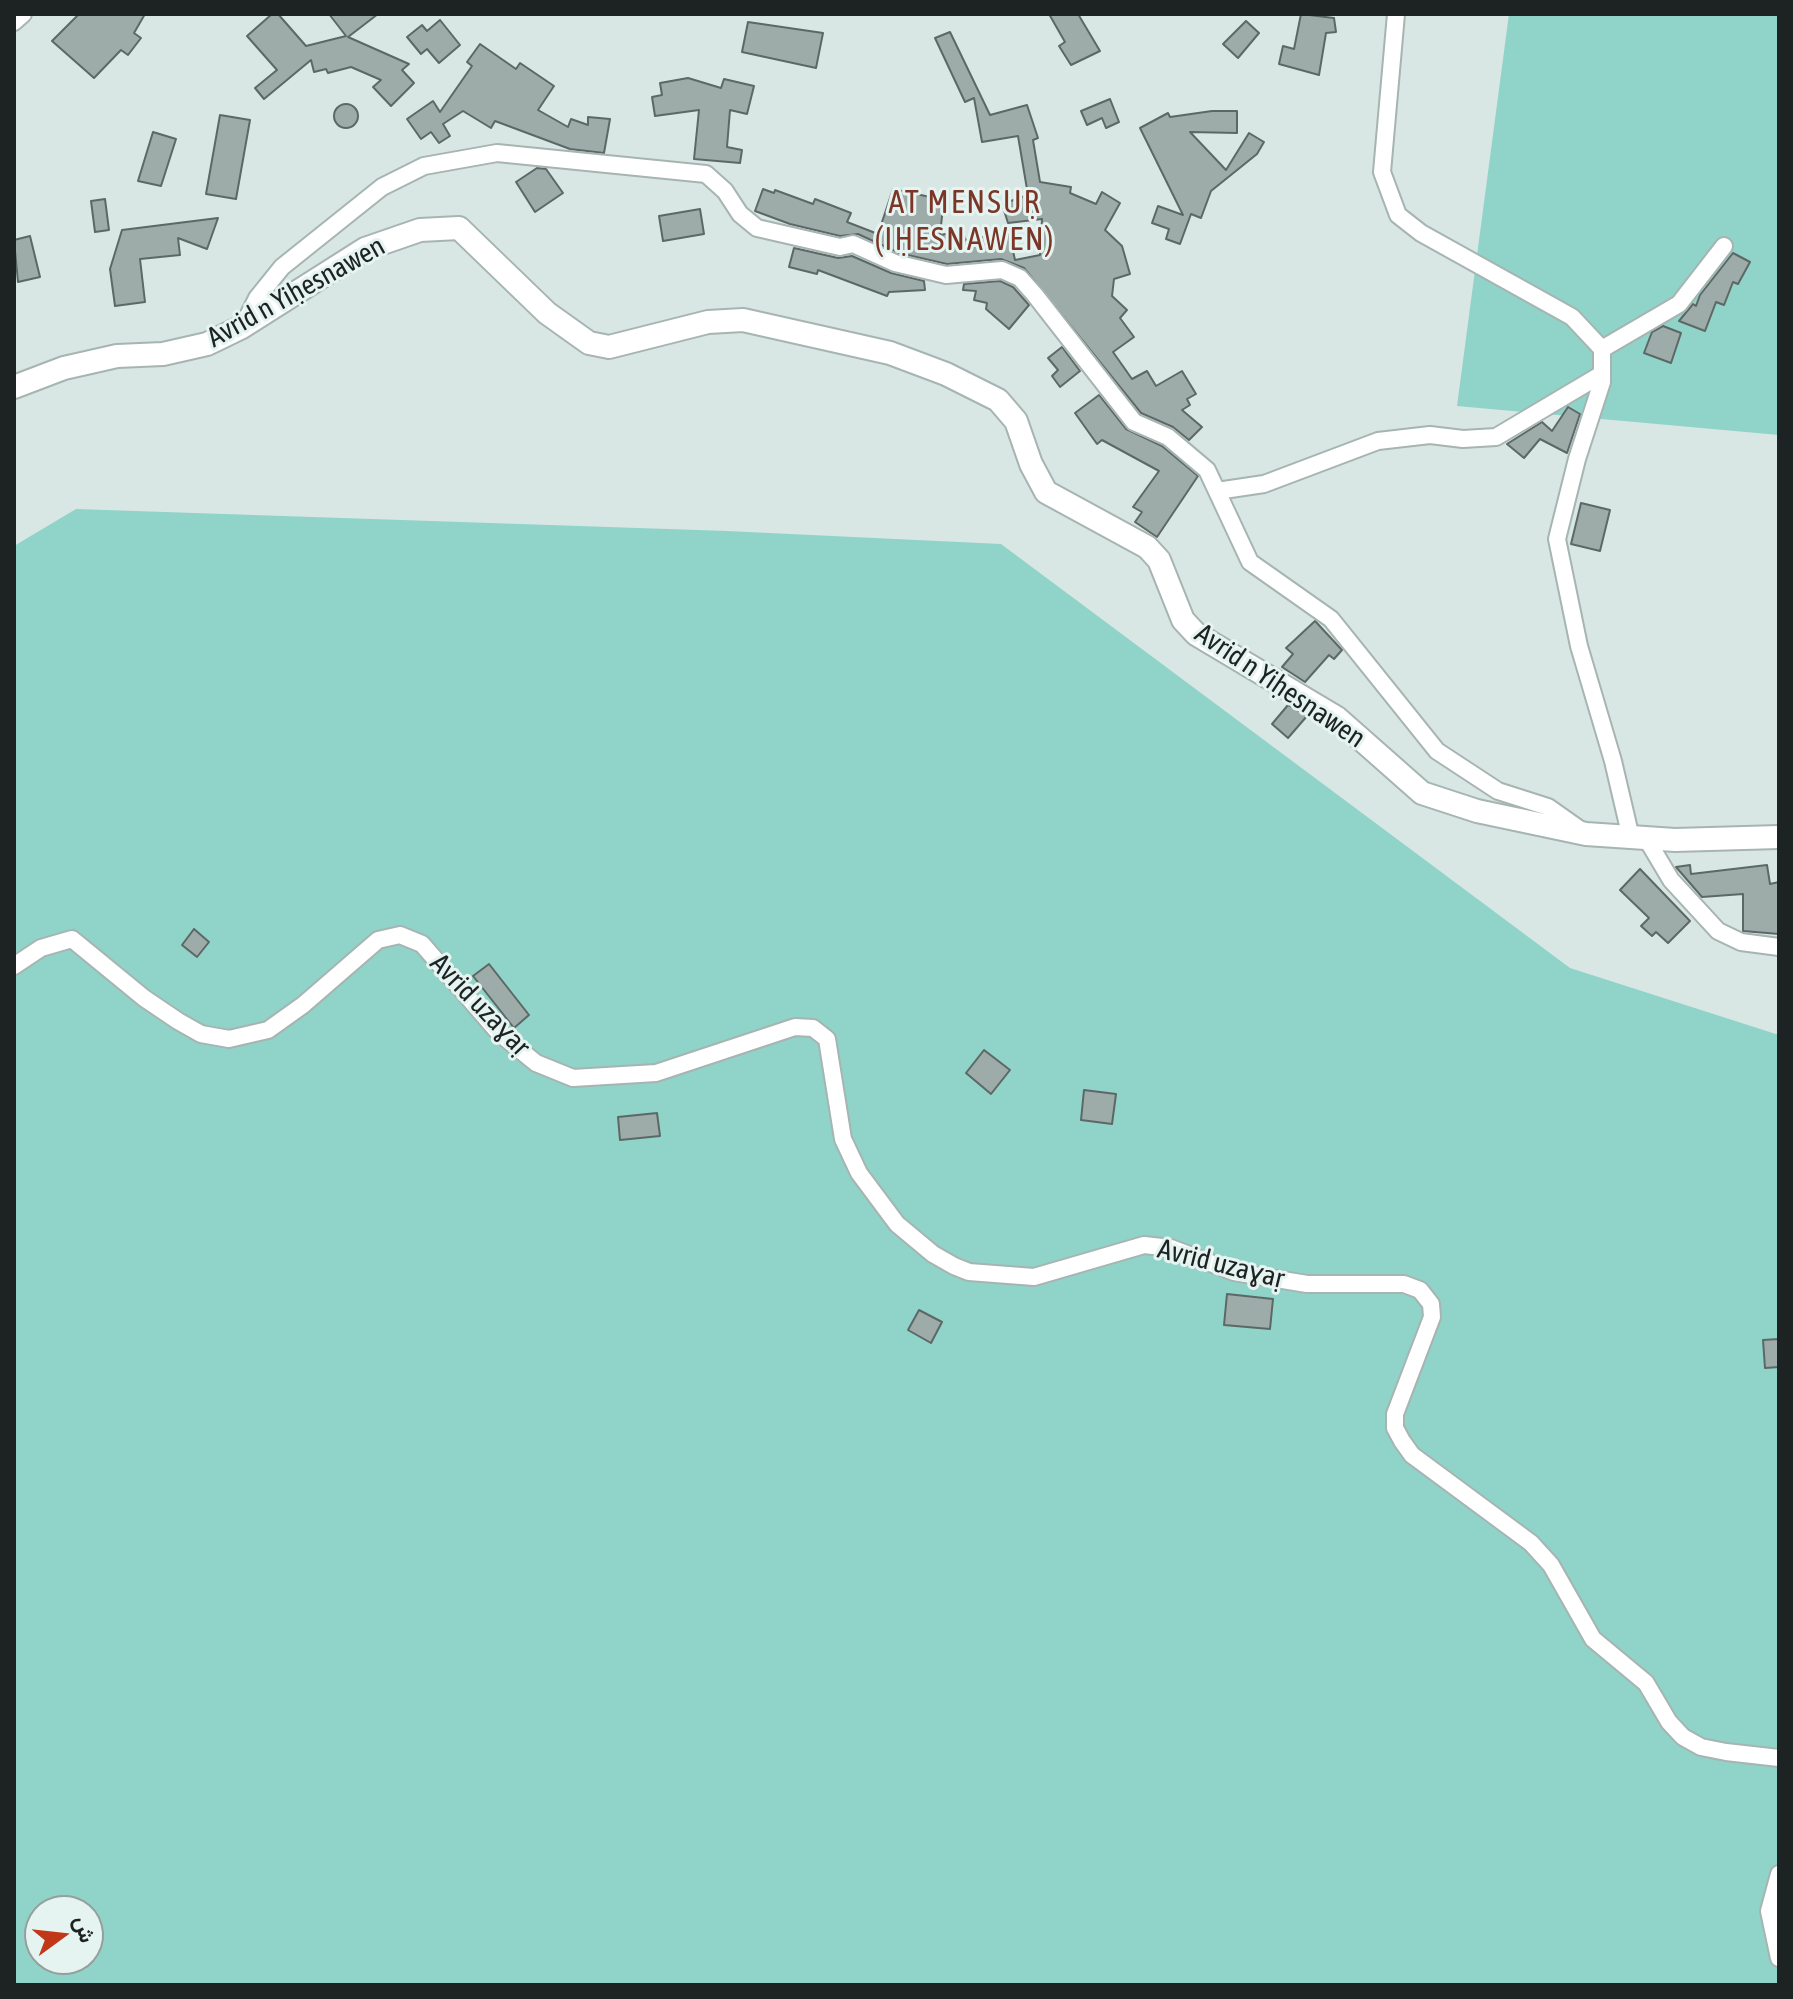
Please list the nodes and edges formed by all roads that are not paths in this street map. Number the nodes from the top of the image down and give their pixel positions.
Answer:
1 (23, 14) edge
2 (1396, 14) edge
3 (14, 22) edge
4 (1724, 246) dead end
5 (242, 327) junction
6 (1602, 349) junction
7 (1602, 374) junction
8 (14, 387) edge
9 (1217, 491) junction
10 (1586, 834) junction
11 (1779, 837) edge
12 (1639, 838) junction
13 (1779, 947) edge
14 (14, 966) edge
15 (1779, 1758) edge
16 (1779, 1874) edge
17 (1779, 1958) edge

1 - 3 street
2 - 6 street
4 - 6 street
5 - 8 street, Avrid n Yiḥesnawen
5 - 9 street
5 - 10 street, Avrid n Yiḥesnawen
6 - 7 street
7 - 9 street
7 - 12 street
9 - 10 street
10 - 12 street, Avrid n Yiḥesnawen
11 - 12 street, Avrid n Yiḥesnawen
12 - 13 street
14 - 15 street, Avrid uzaɣaṛ
16 - 17 street

